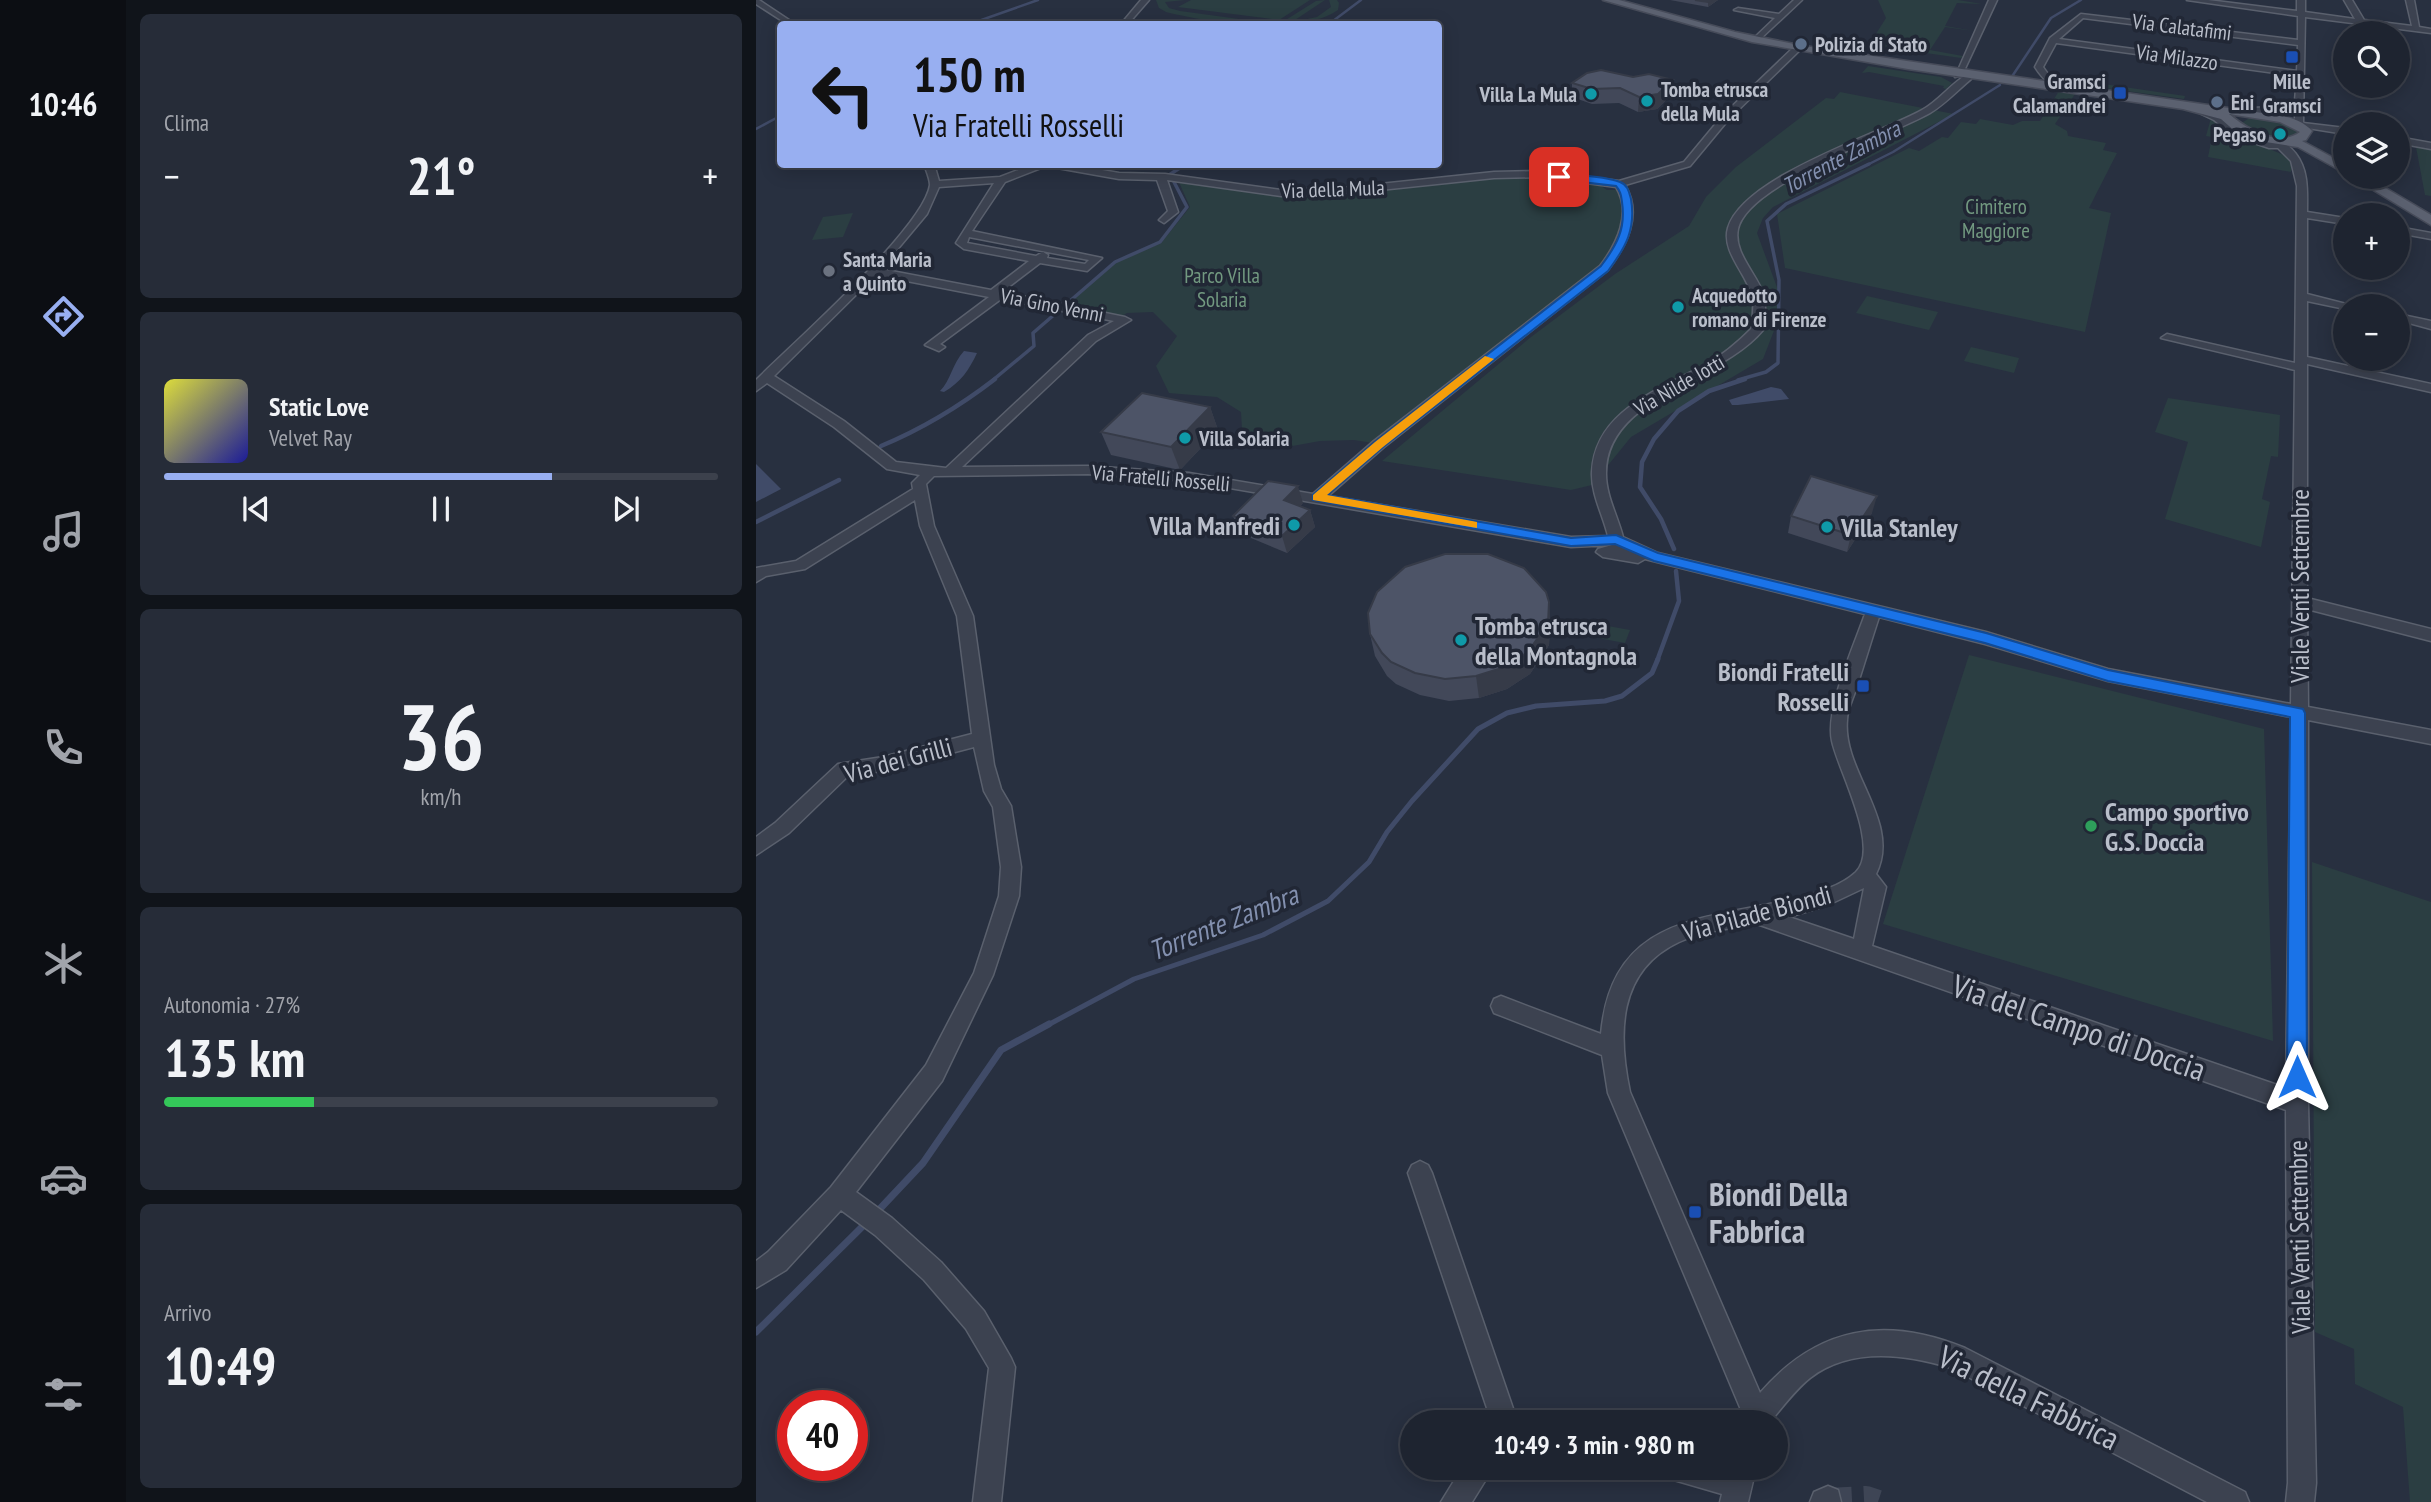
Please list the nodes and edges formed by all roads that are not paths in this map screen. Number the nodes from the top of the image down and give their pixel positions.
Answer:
1 (1145, 0) edge
2 (1608, 0) edge
3 (1798, 0) edge
4 (1993, 0) edge
5 (2190, 0) edge
6 (2301, 0) edge
7 (2348, 0) edge
8 (2410, 0) edge
9 (756, 1) edge
10 (1738, 10) dead end
11 (2301, 15) junction
12 (1781, 17) junction
13 (786, 21) edge
14 (1127, 21) edge
15 (2352, 21) edge
16 (2360, 21) edge
17 (2410, 28) edge
18 (2416, 29) junction
19 (2431, 32) edge
20 (1757, 40) junction
21 (2053, 40) junction
22 (2301, 43) junction
23 (1798, 48) junction
24 (2301, 74) junction
25 (1963, 76) junction
26 (2065, 89) junction
27 (2298, 103) junction
28 (2187, 107) junction
29 (2228, 112) junction
30 (2253, 114) junction
31 (2268, 115) junction
32 (2235, 124) junction
33 (2302, 128) junction
34 (2333, 130) edge
35 (2264, 139) junction
36 (2284, 141) junction
37 (2410, 142) edge
38 (2431, 146) edge
39 (2333, 156) edge
40 (2294, 157) junction
41 (2333, 162) edge
42 (930, 168) edge
43 (1035, 168) edge
44 (1070, 168) edge
45 (1165, 177) junction
46 (1001, 180) junction
47 (935, 184) junction
48 (1619, 184) junction
49 (2378, 189) edge
50 (2389, 189) edge
51 (2301, 214) junction
52 (2431, 214) edge
53 (1164, 219) dead end
54 (2333, 219) edge
55 (2431, 221) edge
56 (2410, 232) edge
57 (965, 233) junction
58 (2431, 236) edge
59 (1045, 249) junction
60 (1038, 260) junction
61 (873, 267) junction
62 (996, 294) junction
63 (2302, 296) junction
64 (2333, 303) edge
65 (2410, 320) edge
66 (2431, 325) edge
67 (2167, 338) dead end
68 (932, 345) dead end
69 (2301, 364) junction
70 (768, 378) junction
71 (756, 387) edge
72 (2431, 388) edge
73 (950, 471) junction
74 (930, 472) junction
75 (919, 491) junction
76 (1317, 498) junction
77 (1616, 540) junction
78 (756, 577) edge
79 (2300, 601) junction
80 (1873, 612) junction
81 (2431, 635) edge
82 (2298, 713) junction
83 (2431, 737) edge
84 (982, 738) junction
85 (756, 847) edge
86 (1864, 875) junction
87 (1758, 915) junction
88 (1861, 950) junction
89 (1501, 1006) dead end
90 (1612, 1048) junction
91 (2297, 1103) junction
92 (1420, 1173) dead end
93 (839, 1195) junction
94 (756, 1276) edge
95 (1501, 1410) edge
96 (1752, 1410) edge
97 (1765, 1410) edge
98 (1471, 1480) edge
99 (1720, 1480) edge
100 (1738, 1485) edge
101 (987, 1502) edge
102 (1455, 1502) edge
103 (2235, 1502) edge
104 (2300, 1502) edge

1 - 14 street
2 - 20 main road
3 - 12 street
4 - 25 street
5 - 11 street
6 - 11 street
7 - 16 street
8 - 18 street
9 - 13 street
10 - 12 street
11 - 15 street
11 - 22 street
12 - 20 street
17 - 18 street
18 - 19 street
20 - 23 main road
21 - 22 street, Via Calatafimi
21 - 24 street, Via Milazzo
21 - 26 street, Via Calatafimi
22 - 24 street
23 - 25 main road
23 - 48 street
24 - 27 street
25 - 26 main road
25 - 77 street, Via Nilde Iotti
26 - 28 main road
27 - 29 street
27 - 31 street
27 - 33 street
28 - 29 main road
28 - 32 main road
28 - 40 street
29 - 30 main road
30 - 31 main road
30 - 32 main road
31 - 33 main road
32 - 35 main road
33 - 34 street
33 - 36 main road
33 - 39 main road
35 - 36 main road
35 - 40 street
36 - 41 main road
37 - 38 street
40 - 51 street, Viale Venti Settembre
42 - 47 street
43 - 46 street, Via della Mula
44 - 45 street, Via della Mula
45 - 48 street, Via della Mula
45 - 53 street
46 - 47 street, Via della Mula
46 - 57 street
47 - 61 street
48 - 76 street
49 - 55 main road
50 - 52 main road
51 - 54 street
51 - 63 street, Viale Venti Settembre
56 - 58 street
57 - 59 street
57 - 60 street
59 - 60 street
59 - 60 street
60 - 62 street
61 - 62 street, Via Gino Venni
61 - 70 street
62 - 68 street
62 - 73 street, Via Gino Venni
63 - 64 street
63 - 69 street, Viale Venti Settembre
65 - 66 street
67 - 69 street
69 - 72 street
69 - 79 street, Viale Venti Settembre
70 - 71 street
70 - 74 street, Via Fratelli Rosselli
73 - 74 street, Via Fratelli Rosselli
73 - 76 street, Via Fratelli Rosselli
74 - 75 street
75 - 78 street
75 - 84 street
76 - 77 street, Via Fratelli Rosselli
77 - 80 street
79 - 81 street
79 - 82 street, Viale Venti Settembre
80 - 82 street
80 - 86 street, Via Pilade Biondi
82 - 83 street
82 - 91 street, Viale Venti Settembre
84 - 85 street, Via dei Grilli
84 - 93 street
86 - 87 street, Via Pilade Biondi
86 - 88 street
87 - 88 street, Via del Campo di Doccia
87 - 90 street, Via Pilade Biondi
88 - 91 street, Via del Campo di Doccia
89 - 90 street
90 - 96 street, Via Pilade Biondi
91 - 104 street, Viale Venti Settembre
92 - 95 street
93 - 94 street
93 - 101 street
97 - 103 street, Via della Fabbrica
98 - 102 street
99 - 100 street

